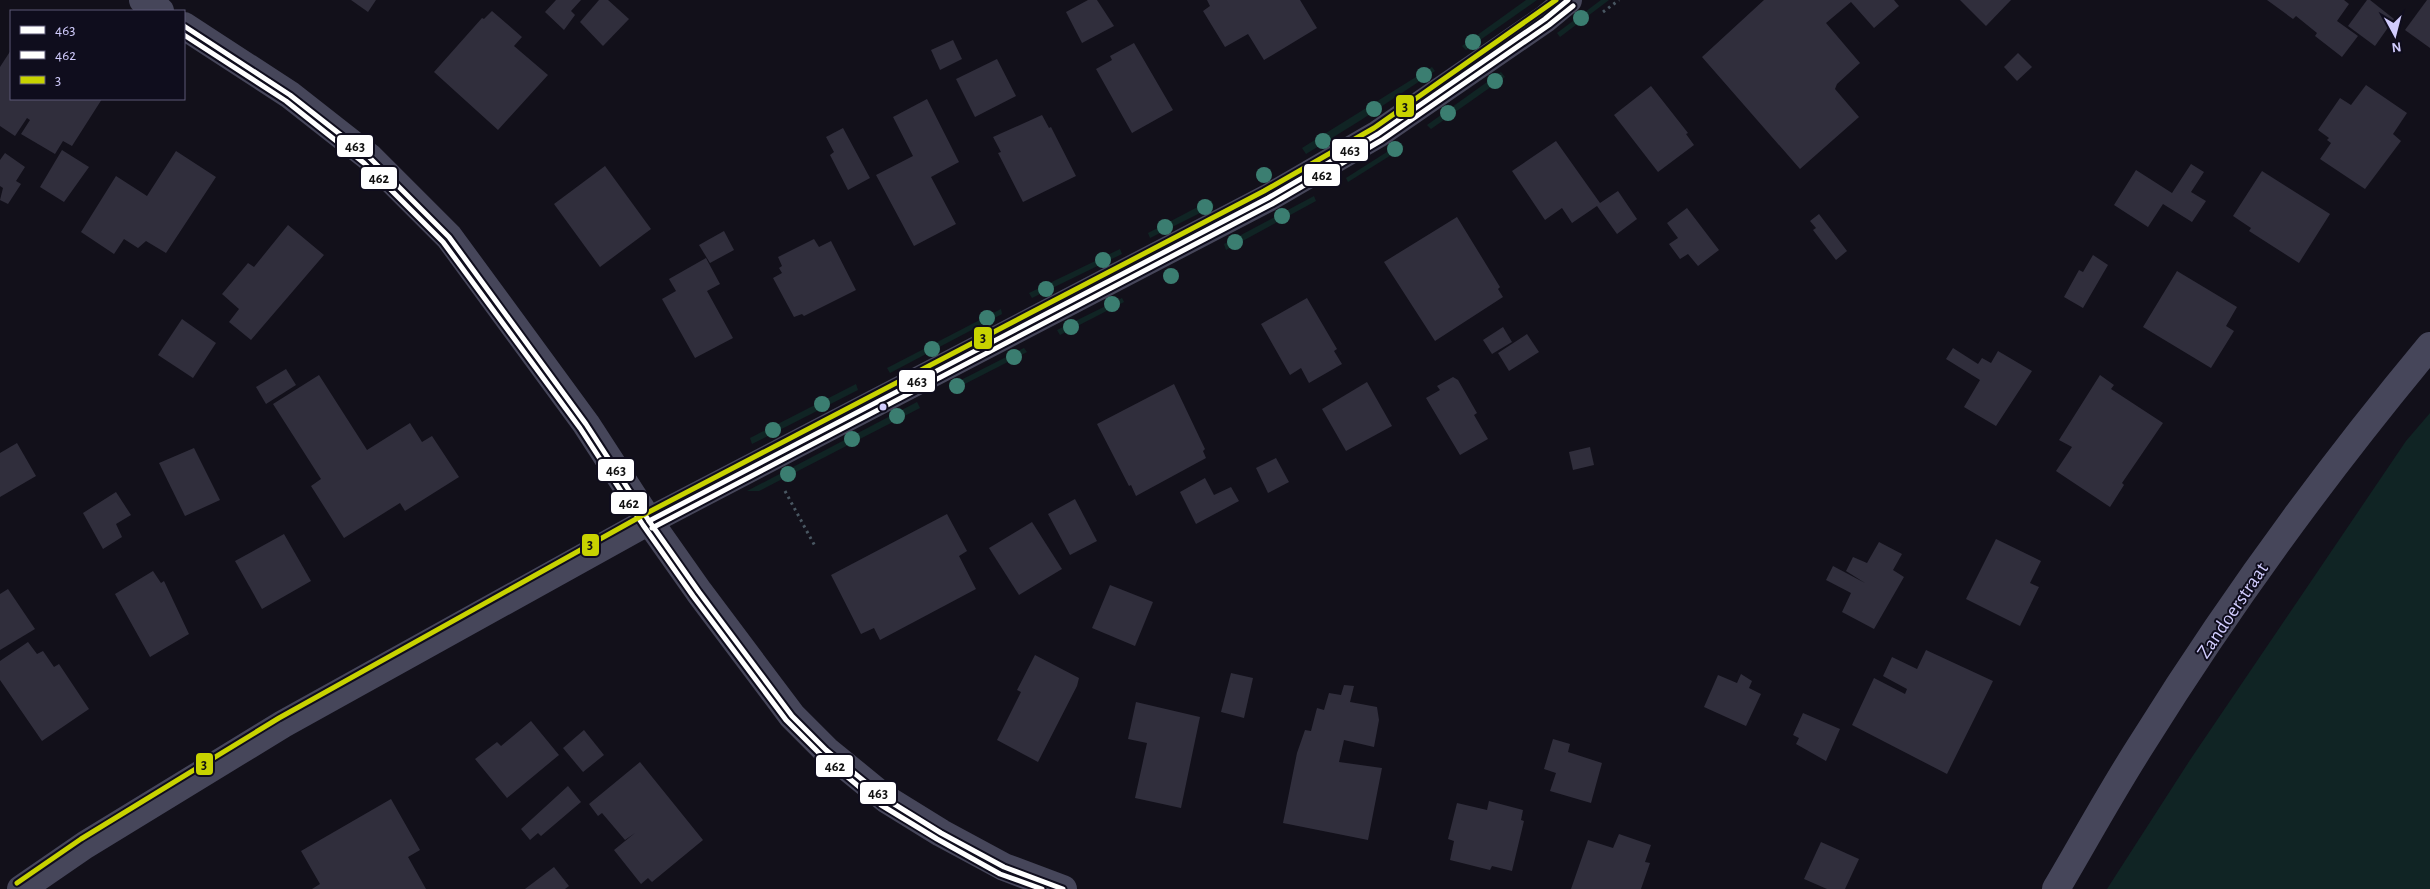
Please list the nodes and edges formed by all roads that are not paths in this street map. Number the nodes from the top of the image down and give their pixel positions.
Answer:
1 (143, 0) edge
2 (1568, 0) edge
3 (158, 10) edge
4 (185, 27) edge
5 (2430, 346) edge
6 (649, 521) junction
7 (21, 889) edge
8 (1063, 889) edge
9 (2056, 889) edge

1 - 3 street
2 - 6 street
4 - 6 street
5 - 9 street, Zandoerstraat
6 - 7 street
6 - 8 street

